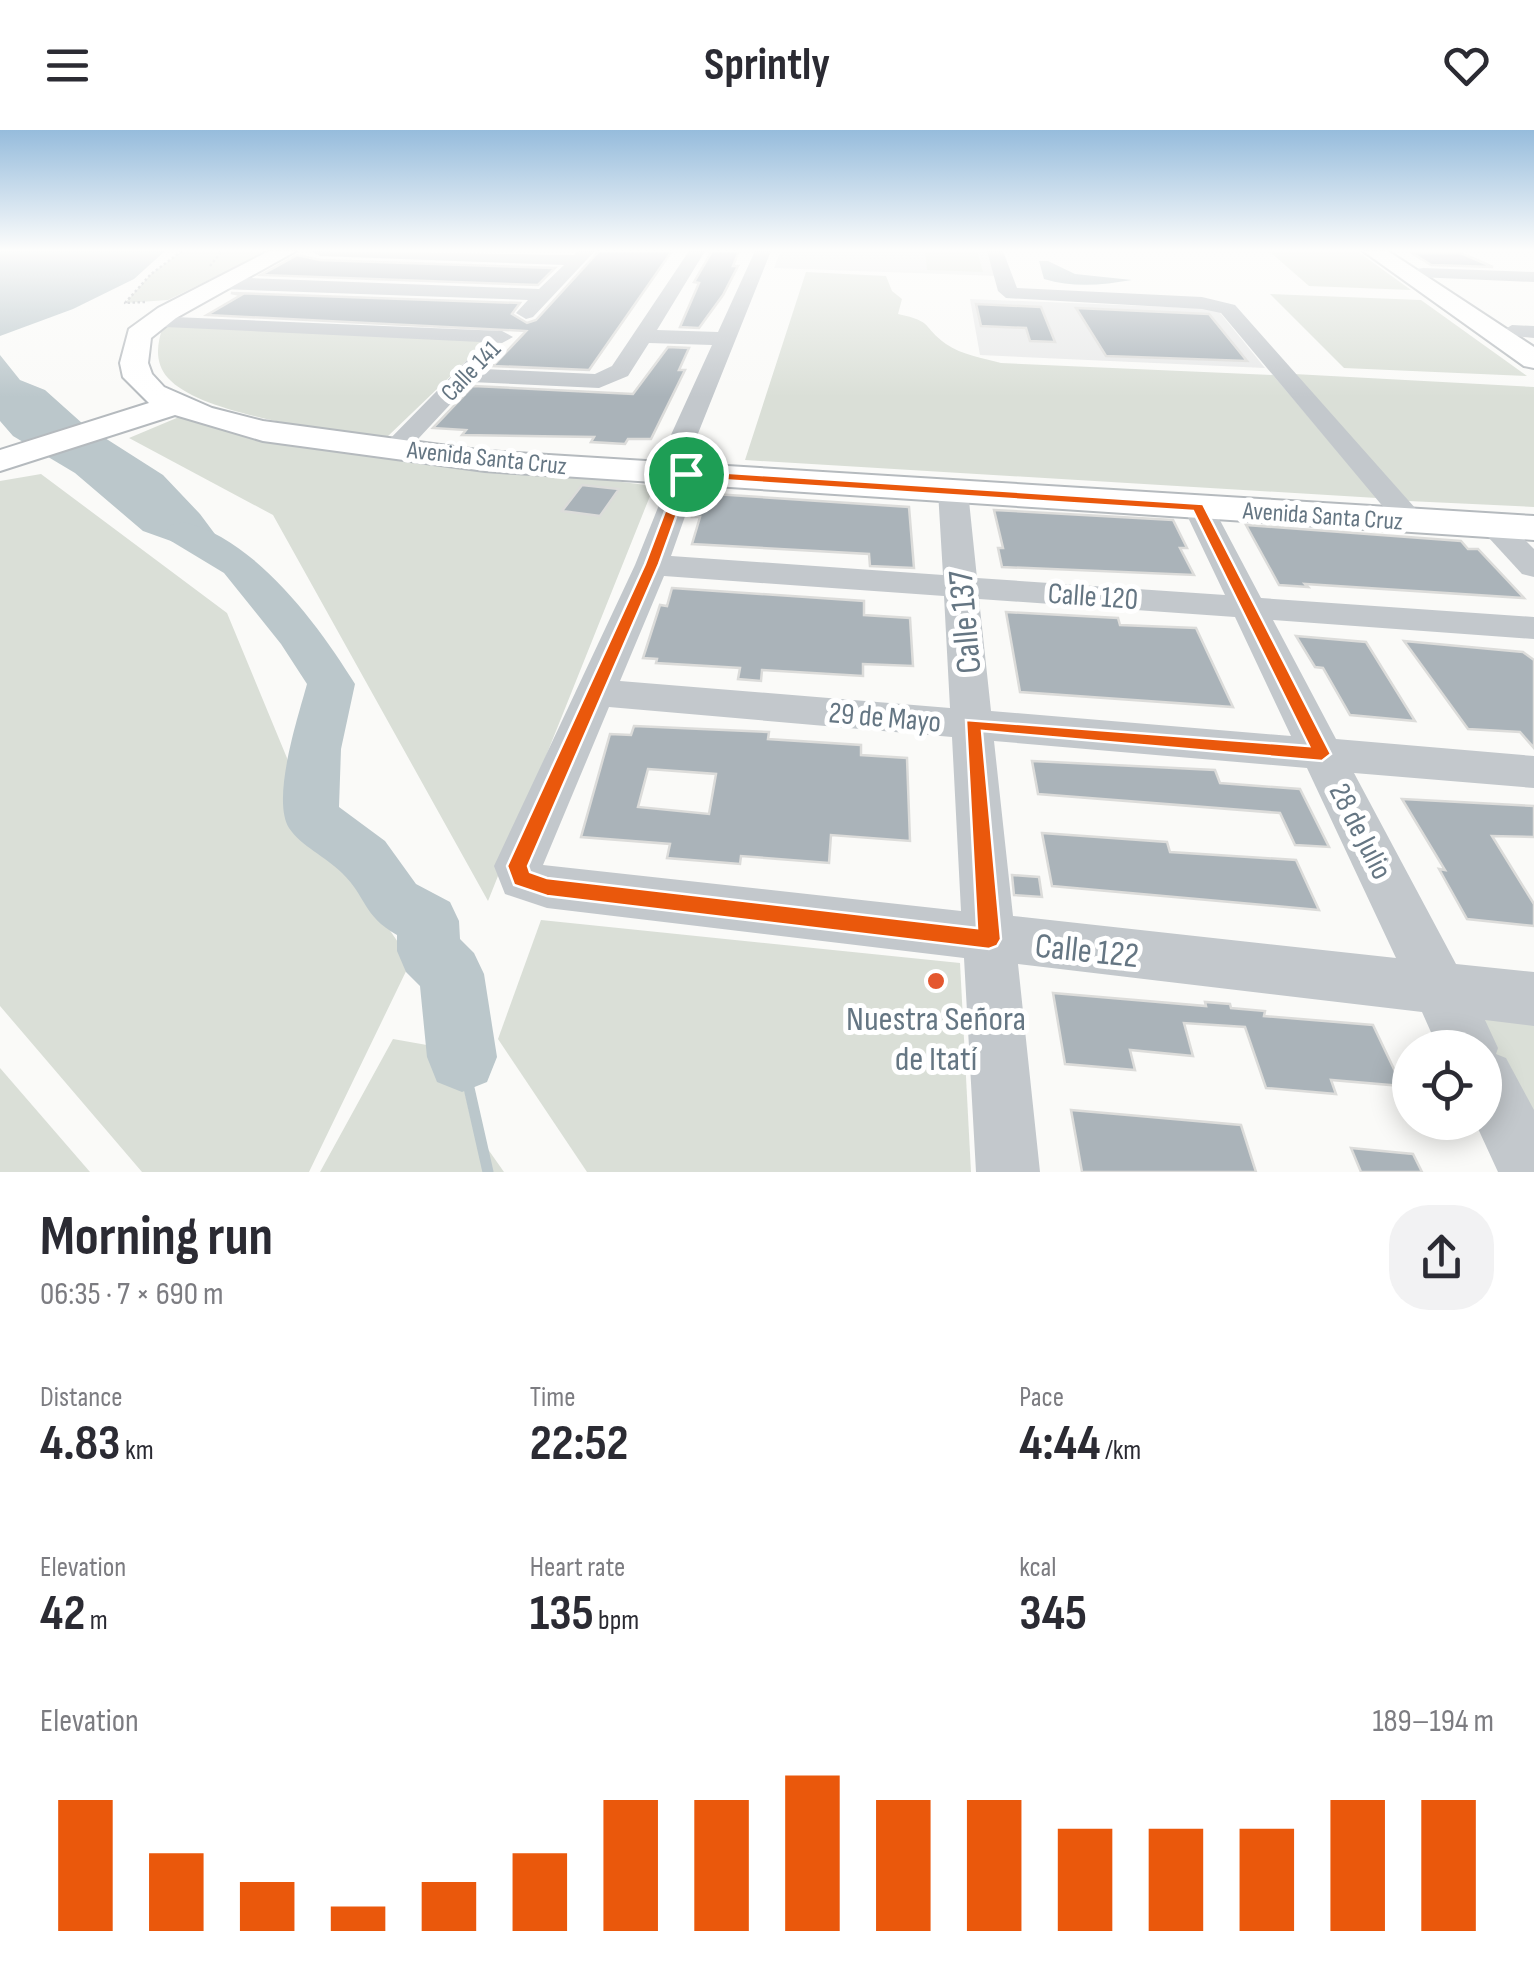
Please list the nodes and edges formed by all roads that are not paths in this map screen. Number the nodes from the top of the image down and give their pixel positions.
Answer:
1 (182, 300) edge
2 (539, 300) edge
3 (669, 300) edge
4 (739, 300) edge
5 (1129, 300) edge
6 (1445, 300) edge
7 (1469, 300) edge
8 (152, 312) junction
9 (1523, 332) edge
10 (643, 336) junction
11 (502, 338) junction
12 (725, 340) junction
13 (1534, 346) edge
14 (1534, 360) edge
15 (466, 374) junction
16 (178, 404) junction
17 (395, 447) junction
18 (3, 460) edge
19 (675, 470) junction
20 (954, 492) junction
21 (1198, 507) junction
22 (1401, 509) junction
23 (1534, 517) edge
24 (1493, 526) junction
25 (1534, 528) edge
26 (652, 564) junction
27 (1534, 567) edge
28 (961, 586) junction
29 (1248, 607) junction
30 (1534, 628) edge
31 (595, 692) junction
32 (972, 724) junction
33 (1322, 754) junction
34 (1534, 772) edge
35 (989, 939) junction
36 (1440, 989) junction
37 (1534, 999) edge
38 (1460, 1030) edge
39 (1502, 1113) edge
40 (1008, 1172) edge
41 (1532, 1172) edge

1 - 8 main road
2 - 11 street, Calle 141
3 - 10 street
4 - 12 street
5 - 22 street
6 - 14 main road
7 - 9 main road
8 - 11 street
8 - 16 main road, Avenida Santa Cruz
9 - 13 main road
10 - 12 street
10 - 15 street
11 - 15 street, Calle 141
12 - 19 street
15 - 17 street, Calle 141
16 - 17 main road, Avenida Santa Cruz
16 - 18 main road
17 - 19 main road, Avenida Santa Cruz
19 - 20 main road, Avenida Santa Cruz
19 - 22 main road, Avenida Santa Cruz
19 - 26 street
20 - 21 main road, Avenida Santa Cruz
20 - 28 street, Calle 137
21 - 24 main road, Avenida Santa Cruz
21 - 29 street, 28 de Julio
22 - 23 main road, Avenida Santa Cruz
24 - 25 main road, Avenida Santa Cruz
24 - 27 street
26 - 28 street, Calle 120
26 - 31 street
28 - 29 street, Calle 120
28 - 32 street, Calle 137
29 - 30 street, Calle 120
29 - 33 street, 28 de Julio
31 - 32 street, 29 de Mayo
31 - 35 street, Calle 122
32 - 33 street, 29 de Mayo
32 - 35 street, Calle 137
33 - 34 street, 29 de Mayo
33 - 36 street, 28 de Julio
35 - 36 street, Calle 122
35 - 40 street, Calle 137
36 - 37 street, Calle 122
36 - 38 street, 28 de Julio
39 - 41 street

